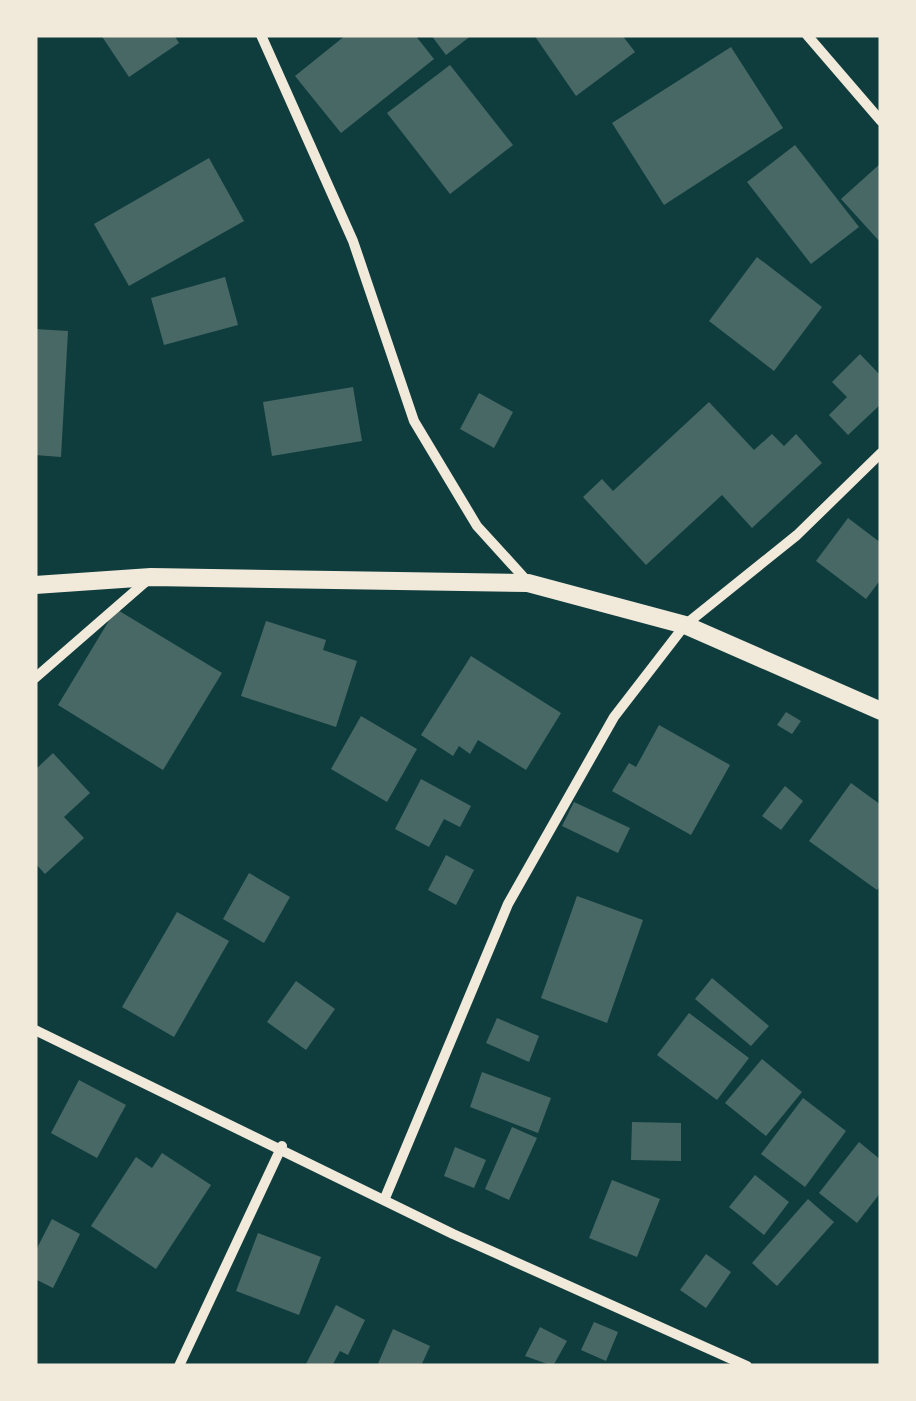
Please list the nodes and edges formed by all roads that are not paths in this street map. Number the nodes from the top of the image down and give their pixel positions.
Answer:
1 (262, 35) edge
2 (807, 35) edge
3 (881, 121) edge
4 (881, 454) edge
5 (151, 578) junction
6 (528, 583) junction
7 (35, 585) edge
8 (685, 625) junction
9 (35, 678) edge
10 (881, 712) edge
11 (35, 1030) edge
12 (282, 1146) junction
13 (385, 1198) junction
14 (178, 1366) edge
15 (747, 1366) edge

1 - 6 street
2 - 3 street
4 - 8 street
5 - 6 street
5 - 7 street
5 - 9 street
6 - 8 street
8 - 10 street
8 - 13 street
11 - 12 street
12 - 13 street
12 - 14 street
13 - 15 street

